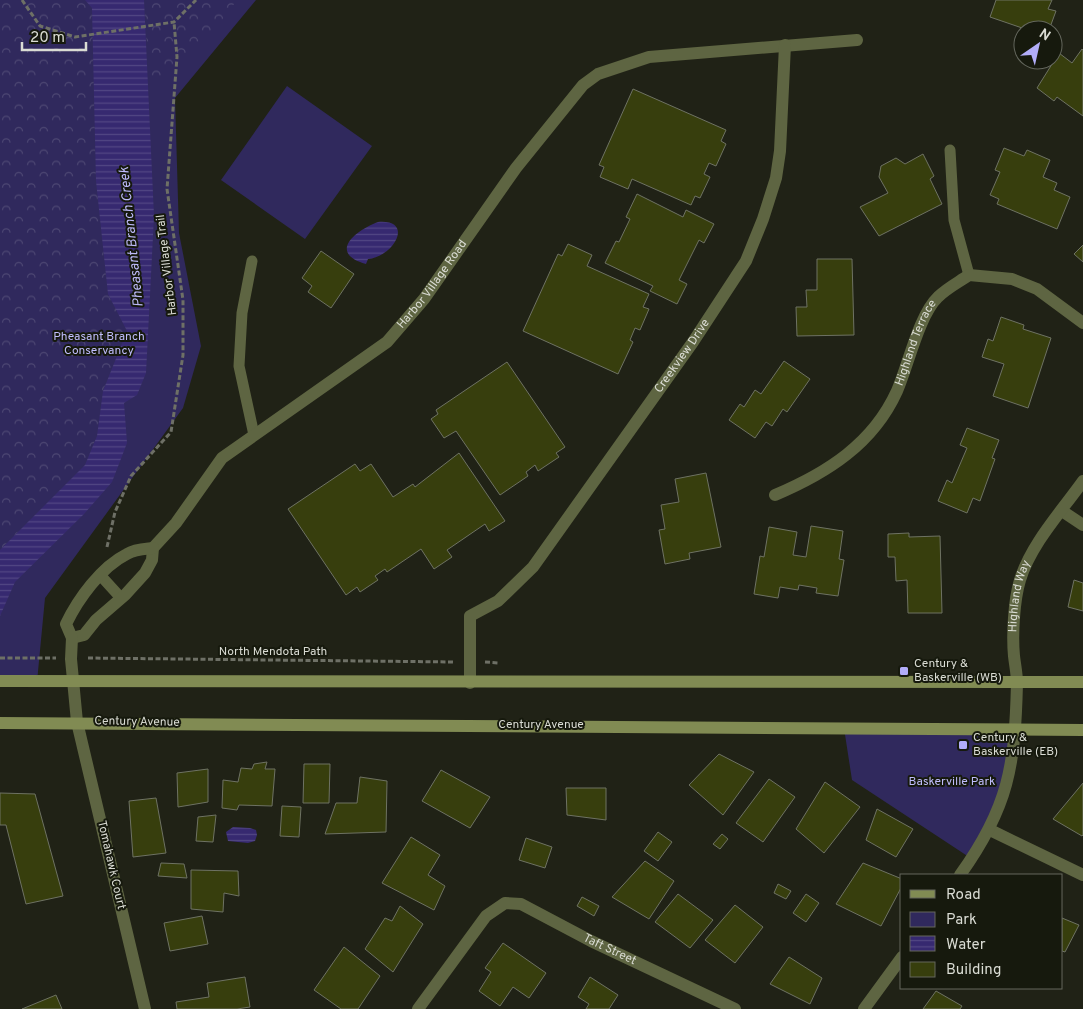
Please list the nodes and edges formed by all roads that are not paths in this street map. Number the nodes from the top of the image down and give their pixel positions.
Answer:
1 (857, 40) dead end
2 (785, 45) junction
3 (950, 150) dead end
4 (252, 261) dead end
5 (969, 275) junction
6 (1083, 323) edge
7 (254, 435) junction
8 (1083, 481) edge
9 (775, 495) dead end
10 (1062, 511) junction
11 (1083, 525) edge
12 (153, 548) junction
13 (101, 576) junction
14 (121, 598) junction
15 (72, 638) junction
16 (0, 681) edge
17 (74, 681) junction
18 (470, 682) junction
19 (1016, 682) junction
20 (1083, 682) edge
21 (77, 722) junction
22 (0, 723) edge
23 (1014, 730) junction
24 (1083, 730) edge
25 (990, 830) junction
26 (961, 874) edge
27 (1083, 875) edge
28 (900, 960) edge
29 (145, 1009) edge
30 (418, 1009) edge
31 (735, 1009) edge
32 (864, 1009) edge

1 - 2 street
2 - 7 street, Harbor Village Road
2 - 18 street, Creekview Drive
3 - 5 lane
4 - 7 lane
5 - 6 street
5 - 9 street, Highland Terrace
7 - 12 street, Harbor Village Road
8 - 10 street, Highland Way
10 - 11 street
10 - 19 street, Highland Way
12 - 13 street
12 - 14 street, Harbor Village Road
13 - 14 lane
13 - 15 street
14 - 15 street, Harbor Village Road
15 - 17 street
16 - 17 main road
17 - 18 main road
17 - 21 street
18 - 19 main road
19 - 20 main road
19 - 23 street, Highland Way
21 - 22 main road, Century Avenue
21 - 23 main road, Century Avenue
21 - 29 street, Tomahawk Court
23 - 24 main road, Century Avenue
23 - 25 street, Highland Way
25 - 26 street, Highland Way
25 - 27 street
28 - 32 street
30 - 31 street, Taft Street

